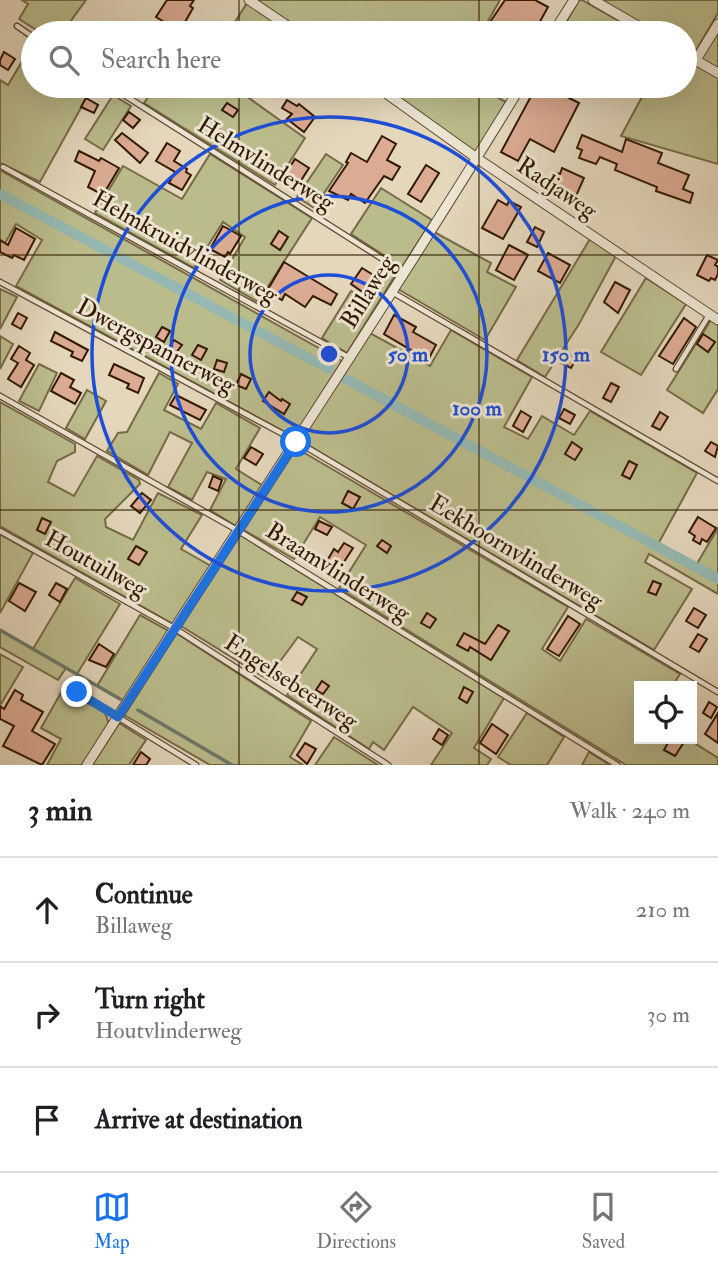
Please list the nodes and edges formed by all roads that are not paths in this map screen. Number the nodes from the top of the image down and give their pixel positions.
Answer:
1 (249, 0) edge
2 (573, 0) edge
3 (593, 0) edge
4 (280, 21) edge
5 (560, 21) edge
6 (629, 21) edge
7 (718, 24) edge
8 (17, 26) dead end
9 (21, 29) edge
10 (697, 58) edge
11 (697, 61) edge
12 (718, 73) edge
13 (129, 98) edge
14 (393, 98) edge
15 (514, 98) edge
16 (478, 159) junction
17 (3, 167) dead end
18 (403, 272) junction
19 (0, 282) edge
20 (391, 291) junction
21 (709, 314) junction
22 (718, 320) edge
23 (349, 358) junction
24 (676, 369) dead end
25 (0, 396) edge
26 (296, 442) junction
27 (718, 481) edge
28 (237, 530) junction
29 (0, 531) edge
30 (174, 628) junction
31 (77, 692) dead end
32 (718, 692) edge
33 (118, 717) junction
34 (88, 765) edge
35 (195, 765) edge
36 (388, 765) edge
37 (617, 765) edge

1 - 4 street
2 - 5 street
3 - 6 street
7 - 10 street
8 - 9 lane
11 - 12 street
13 - 18 lane, Helmvlinderweg
14 - 16 street, Radjaweg
15 - 16 street, Billaweg
16 - 18 street, Billaweg
16 - 21 street, Radjaweg
17 - 23 lane, Helmkruidvlinderweg
18 - 20 street, Billaweg
19 - 26 lane, Dwergspannerweg
20 - 23 street, Billaweg
20 - 27 lane
21 - 22 street, Radjaweg
21 - 24 lane
23 - 26 street, Billaweg
25 - 28 lane, Braamvlinderweg
26 - 28 street, Billaweg
26 - 32 lane, Eekhoornvlinderweg
28 - 30 street, Billaweg
28 - 37 lane, Braamvlinderweg
29 - 30 lane, Houtuilweg
30 - 33 street, Billaweg
30 - 36 lane, Engelsebeerweg
31 - 33 lane
33 - 34 street, Billaweg
33 - 35 lane

